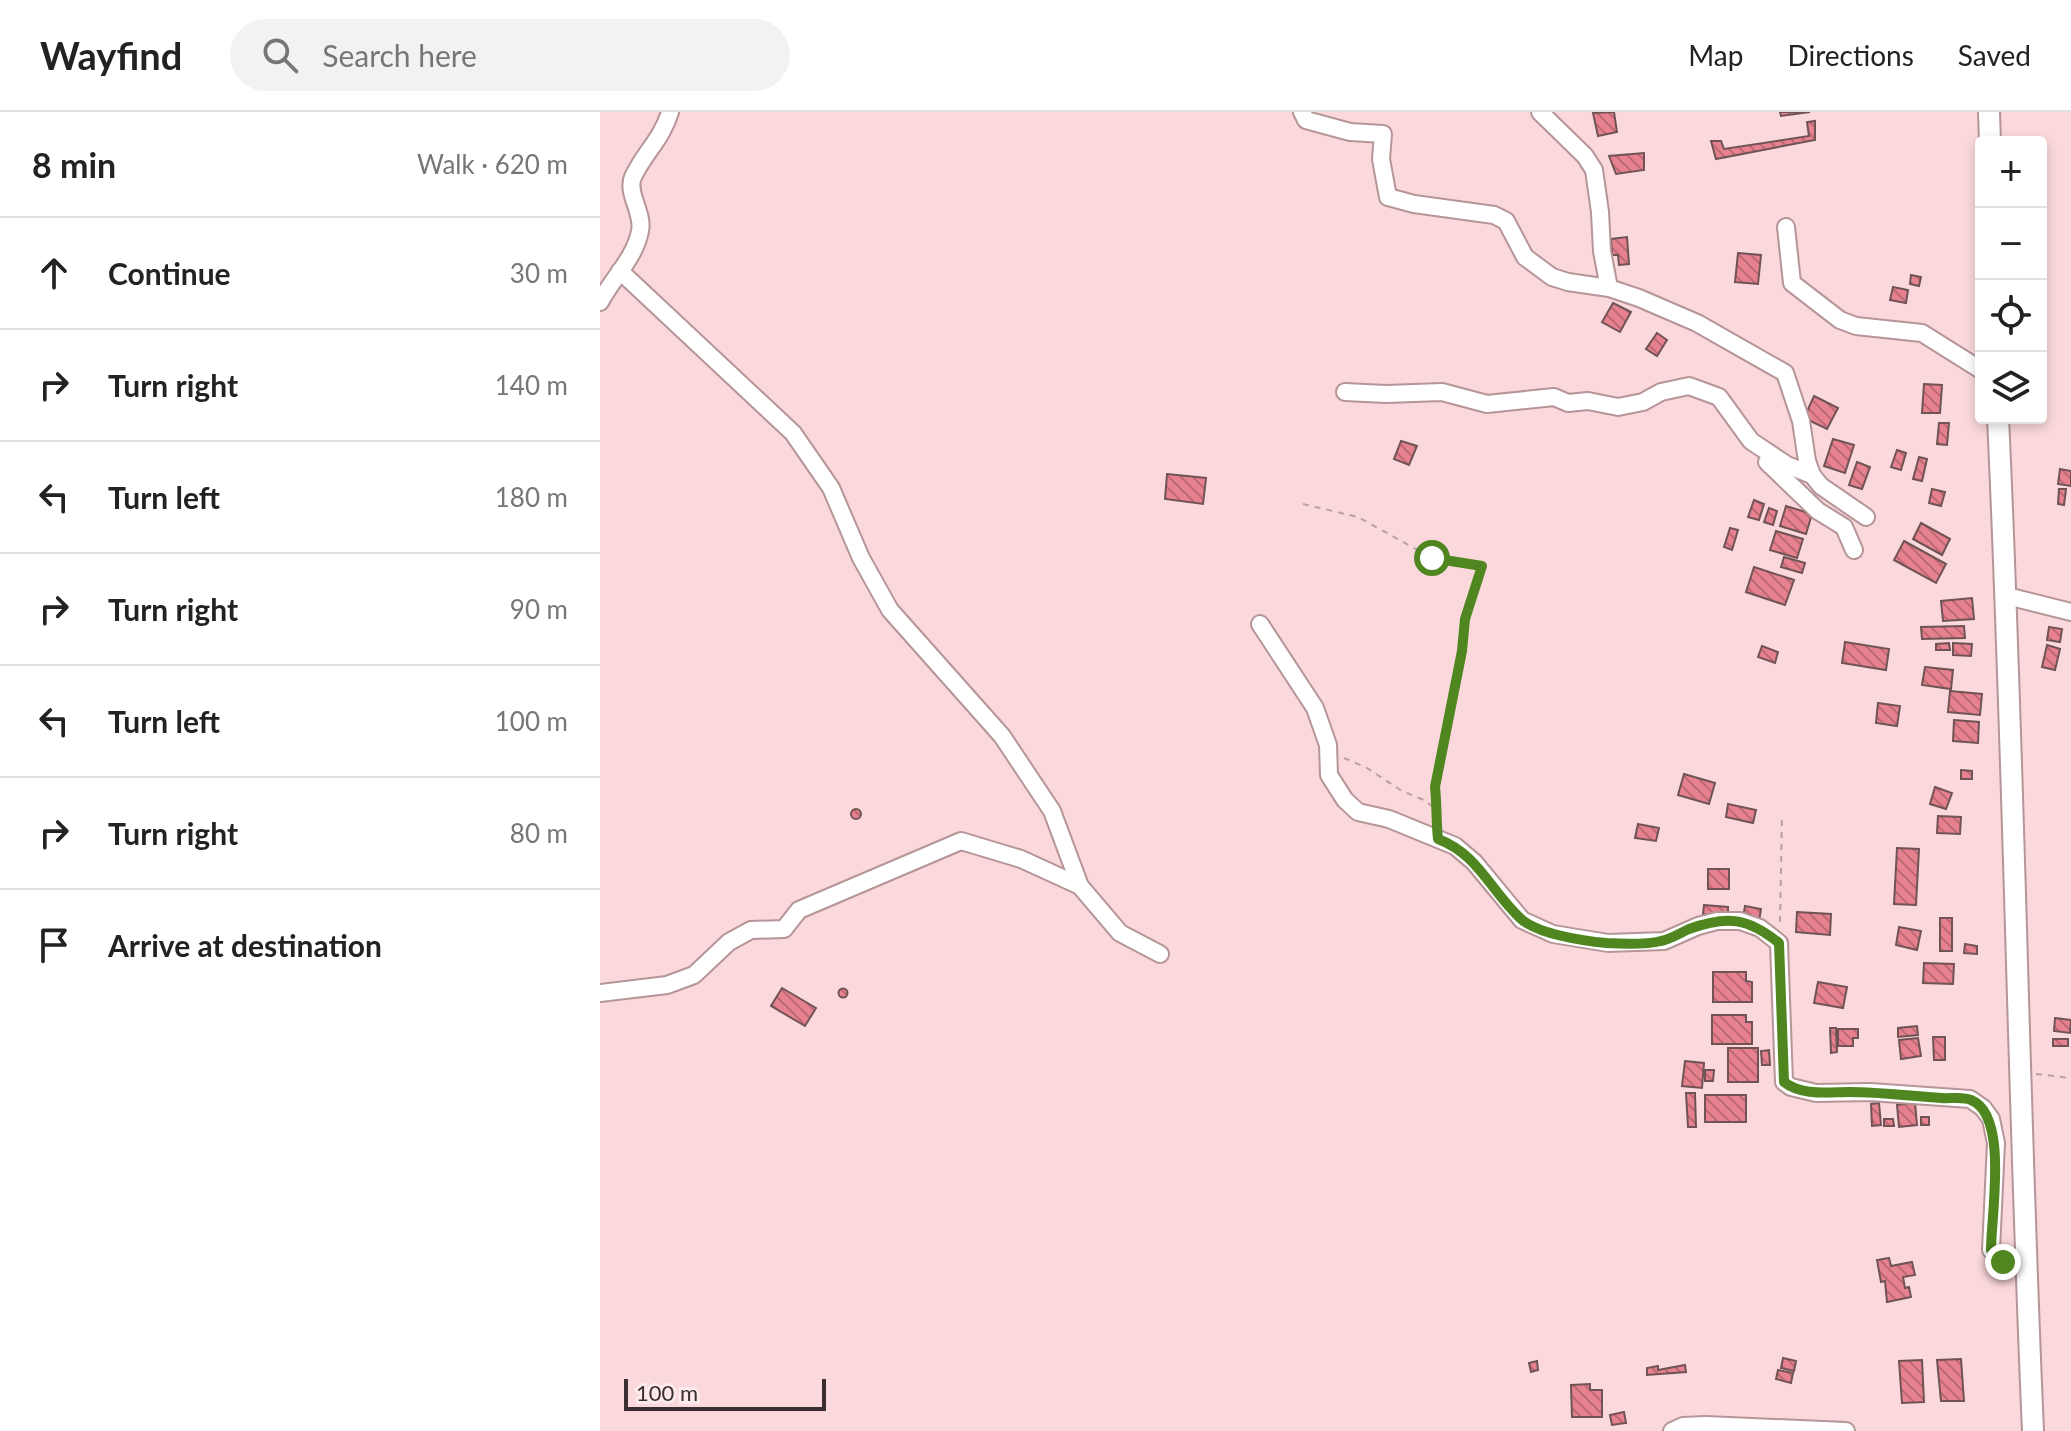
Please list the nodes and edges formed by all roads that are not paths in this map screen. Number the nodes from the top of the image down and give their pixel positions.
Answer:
1 (670, 112) edge
2 (1302, 112) edge
3 (1540, 112) edge
4 (1989, 112) edge
5 (1990, 136) edge
6 (1786, 227) dead end
7 (620, 271) junction
8 (1609, 288) junction
9 (600, 302) edge
10 (1975, 366) edge
11 (1345, 392) dead end
12 (1998, 424) edge
13 (1740, 428) junction
14 (1812, 475) junction
15 (1866, 517) dead end
16 (1854, 550) dead end
17 (2007, 596) junction
18 (2071, 612) edge
19 (1260, 624) dead end
20 (1080, 886) junction
21 (1160, 954) dead end
22 (600, 993) edge
23 (2026, 1267) junction
24 (2036, 1430) edge
25 (1672, 1431) edge
26 (1846, 1431) edge

1 - 7 street
2 - 8 street
3 - 8 street
4 - 5 main road
6 - 10 street
7 - 9 street
7 - 20 street
8 - 14 street
11 - 13 street
12 - 17 main road
13 - 14 street
13 - 16 street
14 - 15 street
17 - 18 street
17 - 23 main road
19 - 23 street
20 - 21 street
20 - 22 street
23 - 24 main road
25 - 26 street

